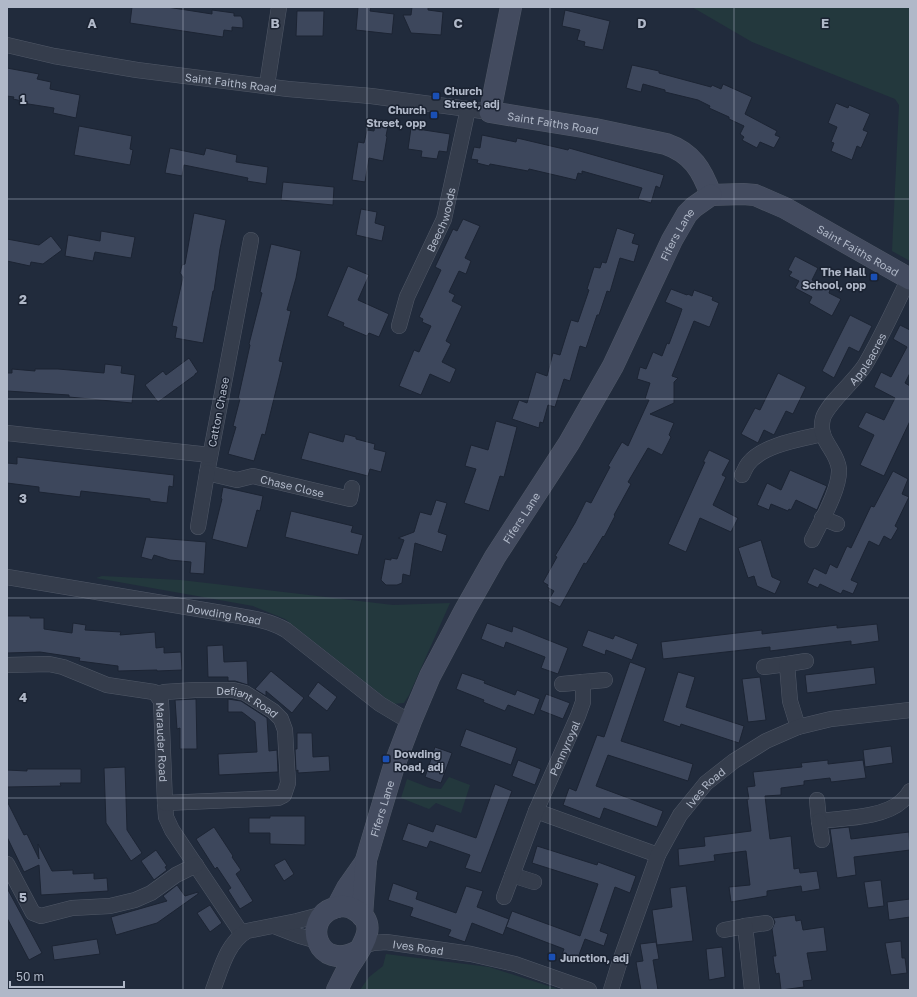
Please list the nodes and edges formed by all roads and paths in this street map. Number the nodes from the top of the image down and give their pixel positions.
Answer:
1 (279, 7) edge
2 (511, 7) edge
3 (7, 46) edge
4 (267, 85) junction
5 (468, 109) junction
6 (490, 112) junction
7 (711, 195) junction
8 (251, 240) dead end
9 (909, 278) edge
10 (399, 326) dead end
11 (7, 433) edge
12 (823, 434) junction
13 (210, 455) junction
14 (207, 473) junction
15 (742, 475) dead end
16 (350, 500) dead end
17 (822, 518) junction
18 (836, 524) dead end
19 (198, 527) dead end
20 (812, 540) dead end
21 (7, 577) edge
22 (806, 661) dead end
23 (787, 664) junction
24 (7, 665) edge
25 (764, 667) dead end
26 (605, 680) dead end
27 (583, 682) junction
28 (562, 684) dead end
29 (157, 695) junction
30 (910, 713) edge
31 (411, 721) junction
32 (798, 727) junction
33 (910, 791) edge
34 (817, 800) dead end
35 (165, 803) junction
36 (536, 810) junction
37 (819, 820) junction
38 (822, 840) dead end
39 (658, 855) junction
40 (366, 860) junction
41 (7, 864) edge
42 (196, 865) junction
43 (512, 875) junction
44 (534, 882) dead end
45 (11, 884) edge
46 (504, 897) dead end
47 (330, 910) junction
48 (766, 923) dead end
49 (274, 926) junction
50 (745, 926) junction
51 (724, 930) dead end
52 (242, 934) junction
53 (362, 935) junction
54 (321, 946) junction
55 (213, 990) edge
56 (337, 990) edge
57 (589, 990) edge
58 (611, 990) edge
59 (752, 990) edge

1 - 4 street
2 - 6 street
3 - 4 street, Saint Faiths Road
4 - 5 street, Saint Faiths Road
5 - 6 street, Saint Faiths Road
5 - 10 street, Beechwoods
6 - 7 street, Saint Faiths Road
7 - 9 street, Saint Faiths Road
7 - 31 street, Fifers Lane
8 - 13 street, Catton Chase
9 - 12 street, Appleacres
11 - 13 street, Catton Chase
12 - 15 street
12 - 17 street
13 - 14 street
14 - 16 street, Chase Close
14 - 19 street
17 - 18 street
17 - 20 street
21 - 31 street, Dowding Road
22 - 23 street
23 - 25 street
23 - 32 street
24 - 29 street, Marauder Road
26 - 27 street
27 - 28 street
27 - 36 street, Pennyroyal
29 - 35 street, Marauder Road
29 - 35 street, Defiant Road
30 - 32 street, Ives Road
31 - 40 street, Fifers Lane
32 - 39 street, Ives Road
33 - 37 street
34 - 37 street
35 - 42 street, Marauder Road
36 - 39 street
36 - 43 street, Pennyroyal
37 - 38 street
39 - 58 street, Ives Road
40 - 47 street, Fifers Lane
40 - 53 street, Fifers Lane
41 - 45 street
42 - 45 street
42 - 52 street, Marauder Road
43 - 44 street
43 - 46 street, Pennyroyal
47 - 49 street
47 - 53 street
47 - 54 street, Fifers Lane
48 - 50 street
49 - 52 street
49 - 54 street
50 - 51 street
50 - 59 street
52 - 55 street
53 - 54 street
53 - 56 street, Fifers Lane
53 - 57 street, Ives Road
54 - 56 street, Fifers Lane

